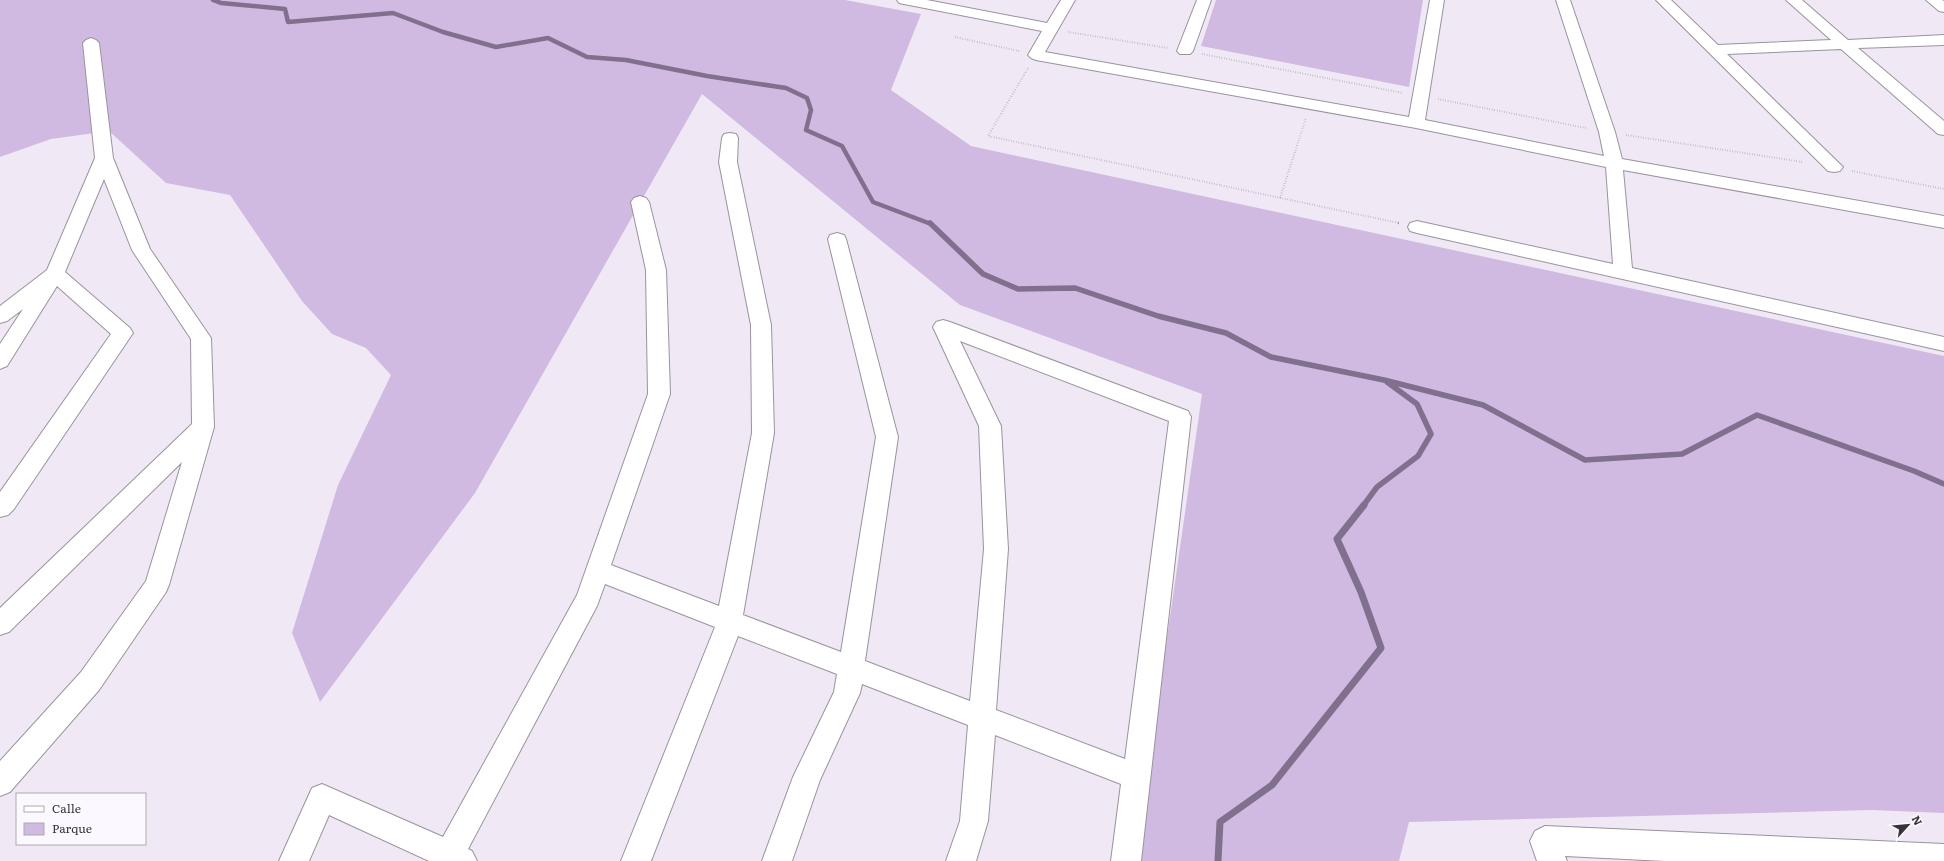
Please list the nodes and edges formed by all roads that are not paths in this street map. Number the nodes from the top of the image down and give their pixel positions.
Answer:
1 (904, 0) edge
2 (1068, 0) edge
3 (1204, 0) edge
4 (1437, 0) edge
5 (1563, 0) edge
6 (1663, 0) edge
7 (1793, 0) edge
8 (1933, 0) edge
9 (957, 5) edge
10 (1944, 8) edge
11 (1050, 28) junction
12 (1944, 40) edge
13 (91, 43) dead end
14 (1845, 44) junction
15 (1715, 50) junction
16 (1185, 51) road end
17 (1416, 123) junction
18 (1944, 130) edge
19 (730, 138) dead end
20 (104, 158) junction
21 (1614, 163) junction
22 (1834, 167) road end
23 (640, 202) dead end
24 (1944, 222) edge
25 (1417, 227) road end
26 (837, 239) dead end
27 (1623, 271) junction
28 (55, 274) junction
29 (0, 316) edge
30 (1944, 344) edge
31 (0, 361) edge
32 (203, 427) junction
33 (0, 508) edge
34 (598, 571) junction
35 (730, 621) junction
36 (0, 624) edge
37 (851, 668) junction
38 (982, 718) junction
39 (1135, 776) junction
40 (0, 782) edge
41 (453, 859) edge
42 (1906, 859) edge
43 (1944, 859) edge
44 (294, 861) edge
45 (636, 861) edge
46 (777, 861) edge
47 (961, 861) edge
48 (1126, 861) edge
49 (1552, 861) edge

1 - 9 street
2 - 11 street
3 - 16 street
4 - 17 street
5 - 21 street
6 - 15 street
7 - 14 street
8 - 10 street
9 - 11 street
11 - 17 street
12 - 14 street
13 - 20 street
14 - 15 street
14 - 18 street
15 - 22 street
17 - 21 street
19 - 35 street
20 - 28 street
20 - 32 street
21 - 24 street
21 - 27 street
23 - 34 street
25 - 27 street
26 - 37 street
27 - 30 street
28 - 29 street
28 - 31 street
28 - 33 street
32 - 36 street
32 - 40 street
34 - 35 street
34 - 41 street
35 - 37 street
35 - 45 street
37 - 38 street
37 - 46 street
38 - 39 street
38 - 39 street
38 - 47 street
39 - 48 street
41 - 44 street
42 - 43 street
42 - 49 street

